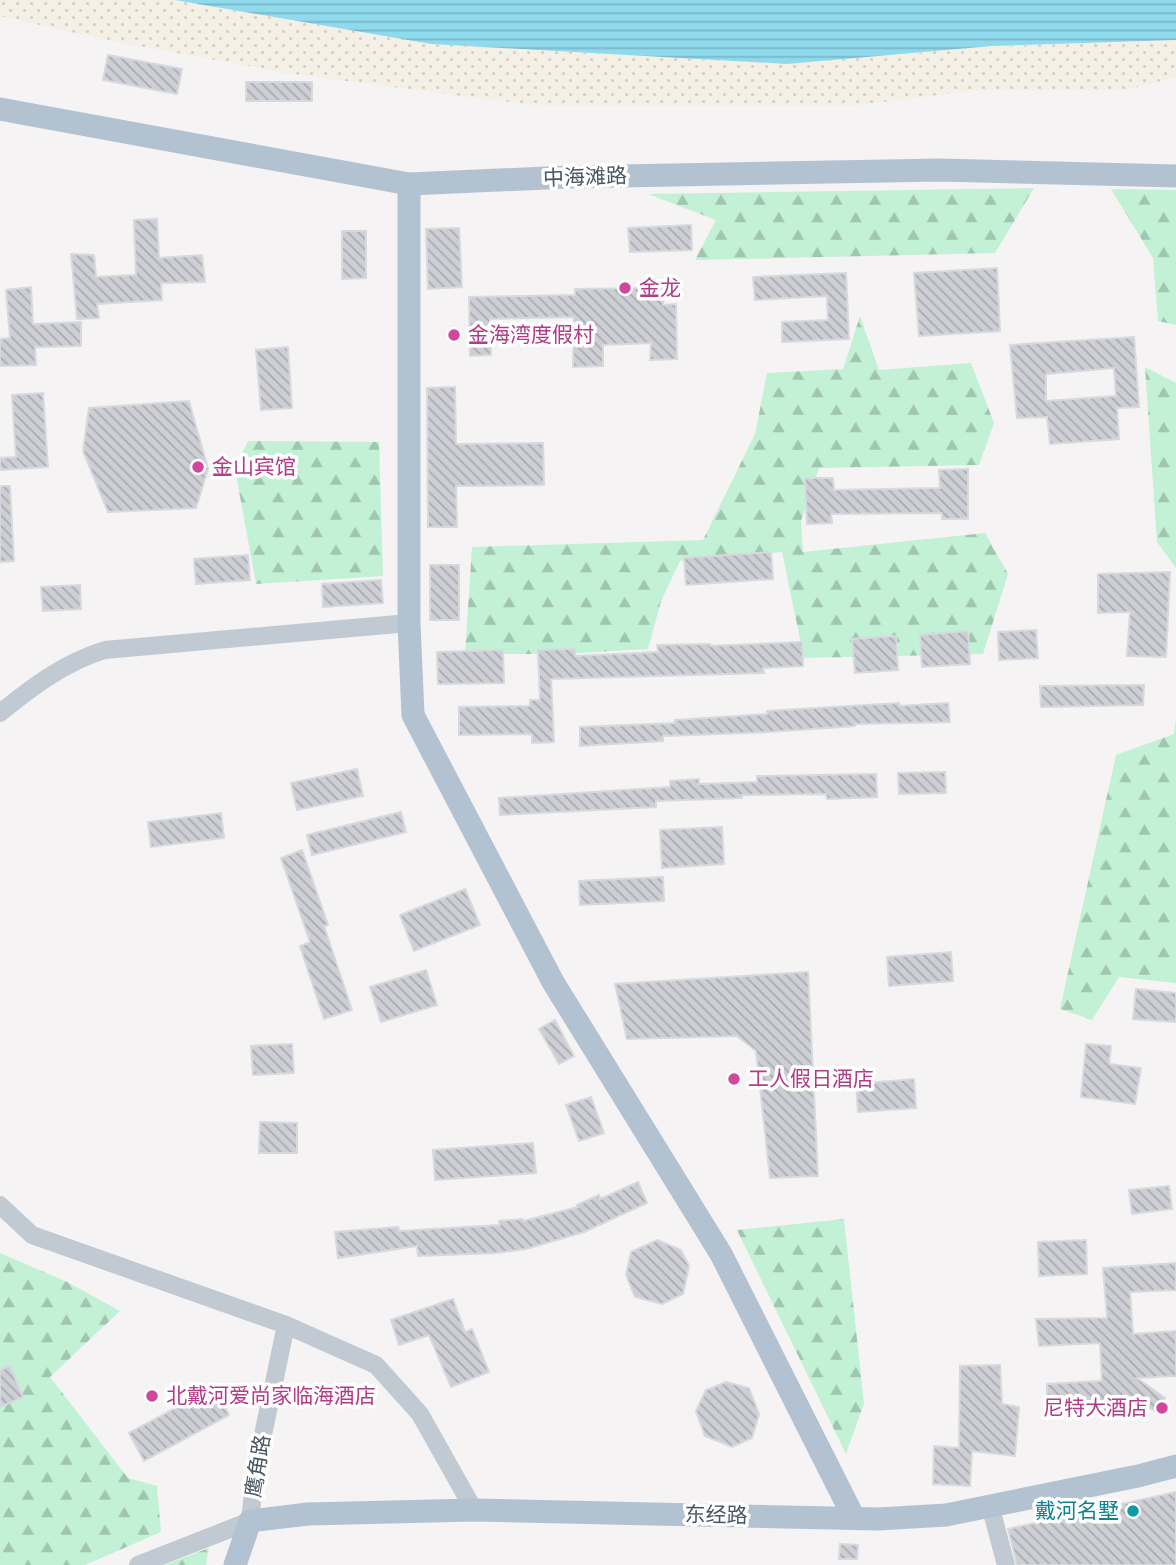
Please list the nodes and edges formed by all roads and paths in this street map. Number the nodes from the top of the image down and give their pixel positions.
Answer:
1 (0, 109) edge
2 (1176, 176) edge
3 (409, 184) junction
4 (410, 623) junction
5 (0, 713) edge
6 (0, 1205) edge
7 (286, 1325) junction
8 (1176, 1466) edge
9 (990, 1505) junction
10 (474, 1510) junction
11 (854, 1518) junction
12 (250, 1521) junction
13 (138, 1565) edge
14 (235, 1565) edge
15 (1006, 1565) edge

1 - 3 main road, 中海滩路
2 - 3 main road, 中海滩路
3 - 4 main road
4 - 5 street
4 - 11 main road
6 - 7 street
7 - 10 street
7 - 12 street, 鹰角路
8 - 9 main road, 东经路
9 - 11 main road, 东经路
9 - 15 street
10 - 11 main road, 东经路
10 - 12 main road, 东经路
12 - 13 street
12 - 14 main road, 鹰角路

